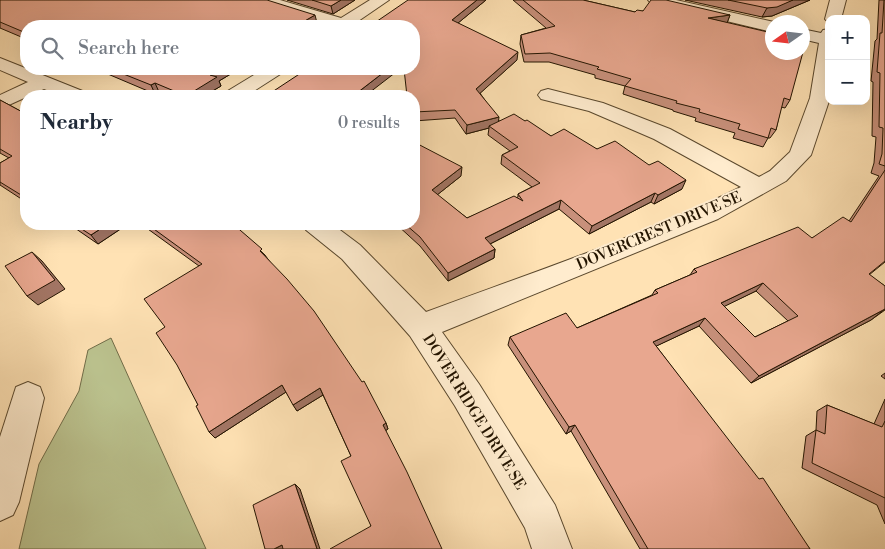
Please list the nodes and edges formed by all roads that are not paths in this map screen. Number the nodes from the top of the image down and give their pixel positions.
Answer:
1 (264, 0) edge
2 (381, 0) edge
3 (656, 0) edge
4 (838, 0) edge
5 (834, 15) edge
6 (326, 20) edge
7 (350, 20) edge
8 (765, 25) edge
9 (825, 32) edge
10 (810, 33) edge
11 (826, 60) edge
12 (0, 63) edge
13 (20, 72) edge
14 (27, 75) edge
15 (266, 75) edge
16 (43, 82) junction
17 (27, 90) edge
18 (63, 90) edge
19 (243, 90) edge
20 (20, 93) edge
21 (548, 95) dead end
22 (0, 103) edge
23 (760, 187) junction
24 (324, 230) edge
25 (421, 328) junction
26 (28, 398) dead end
27 (0, 502) edge
28 (552, 549) edge

1 - 6 street
2 - 7 street
3 - 8 street
4 - 5 street, DOVERCREST DRIVE SE
9 - 10 street
11 - 23 street, DOVERCREST DRIVE SE
12 - 13 street
14 - 16 street
15 - 19 street
16 - 17 street
16 - 18 street
20 - 22 street
21 - 23 street
23 - 25 street, DOVERCREST DRIVE SE
24 - 25 street, DOVER RIDGE DRIVE SE
25 - 28 street, DOVER RIDGE DRIVE SE
26 - 27 street

